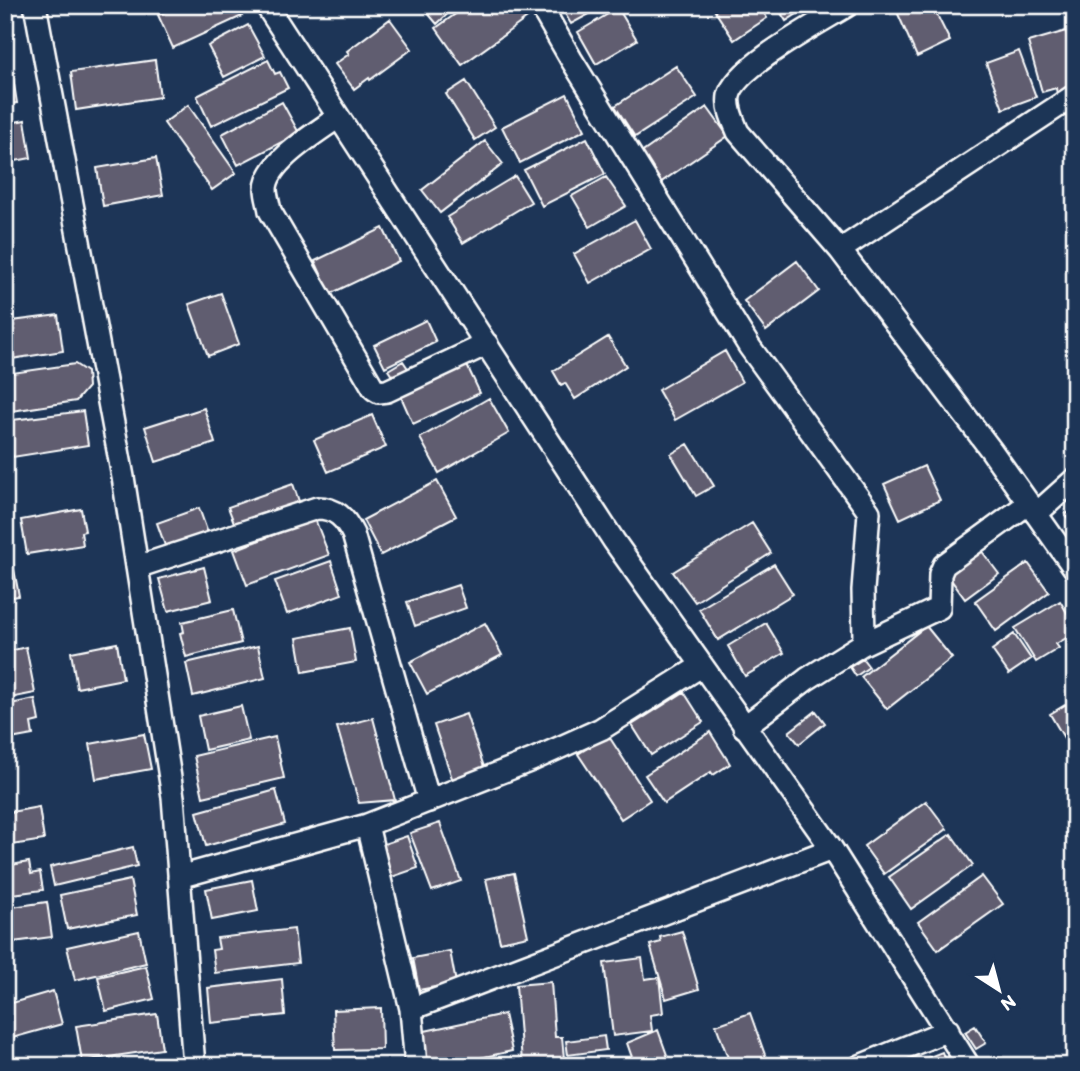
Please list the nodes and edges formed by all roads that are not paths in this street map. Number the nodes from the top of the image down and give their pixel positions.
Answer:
1 (34, 5) edge
2 (267, 5) edge
3 (540, 5) edge
4 (848, 5) edge
5 (1075, 95) edge
6 (338, 117) junction
7 (840, 250) junction
8 (486, 344) junction
9 (1075, 479) edge
10 (1032, 509) junction
11 (137, 567) junction
12 (1075, 569) edge
13 (861, 645) junction
14 (701, 666) junction
15 (744, 727) junction
16 (429, 800) junction
17 (367, 825) junction
18 (832, 849) junction
19 (179, 877) junction
20 (411, 1009) junction
21 (948, 1030) junction
22 (194, 1066) edge
23 (416, 1066) edge
24 (860, 1066) edge
25 (970, 1066) edge

1 - 11 street
2 - 6 street
3 - 13 street
4 - 7 street
5 - 7 street
6 - 8 street
6 - 8 street
7 - 10 street
8 - 14 street
9 - 10 street
10 - 12 street
10 - 13 street
11 - 16 street
11 - 19 street
13 - 15 street
14 - 15 street
14 - 16 street
15 - 18 street
16 - 17 street
17 - 19 street
17 - 20 street
18 - 20 street
18 - 21 street
19 - 22 street
20 - 23 street
21 - 24 street
21 - 25 street

